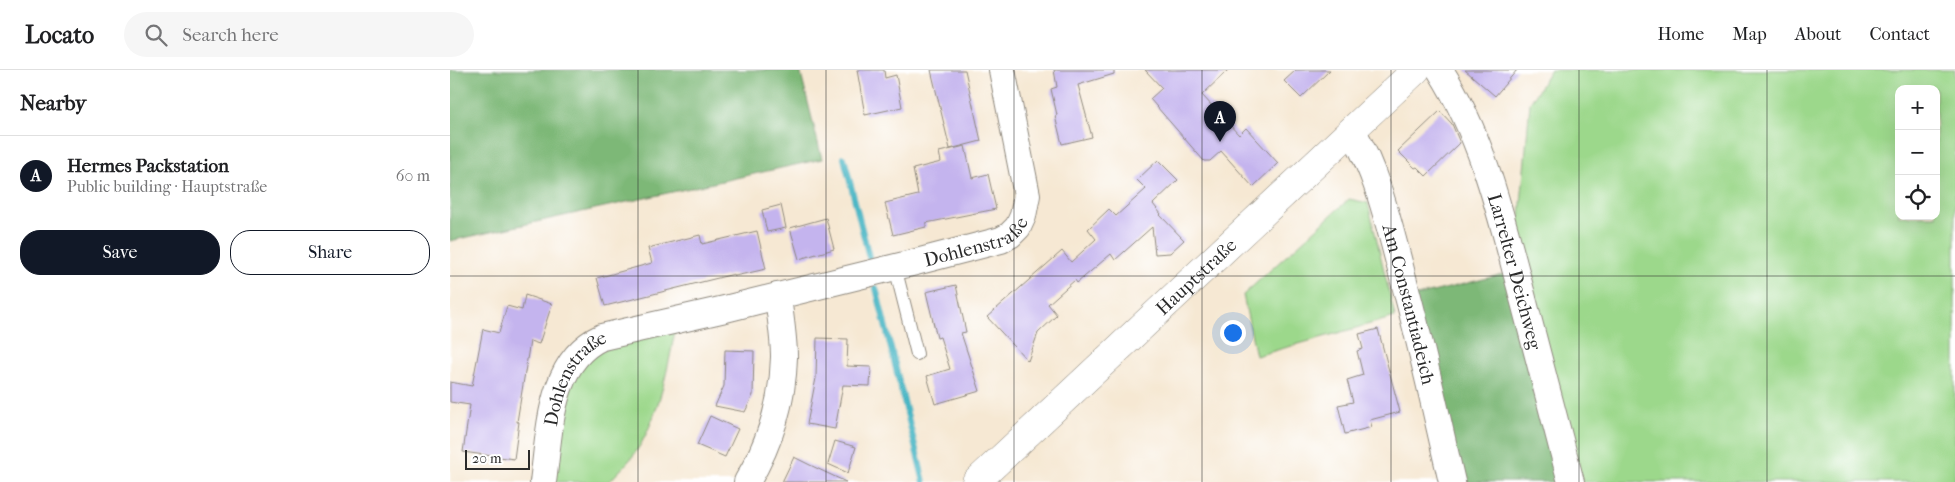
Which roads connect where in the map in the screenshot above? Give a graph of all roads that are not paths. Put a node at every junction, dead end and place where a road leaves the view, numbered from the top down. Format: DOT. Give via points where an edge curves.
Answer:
graph roads {
  1 [pos="1002,70"];
  2 [pos="1416,70"];
  3 [pos="1440,70"];
  4 [pos="1352,130"];
  5 [pos="895,267"];
  6 [pos="778,296"];
  7 [pos="917,354"];
  8 [pos="543,482"];
  9 [pos="747,482"];
  10 [pos="976,482"];
  11 [pos="1452,482"];
  12 [pos="1570,482"];
  1 -- 5 [label="street, Dohlenstraße" via="1027,195 1018,227 1000,240"];
  2 -- 4 [label="street, Hauptstraße"];
  3 -- 12 [label="street, Larrelter Deichweg" via="1456,96 1496,195"];
  4 -- 10 [label="street, Hauptstraße"];
  4 -- 11 [label="street, Am Constantiadeich" via="1386,211 1410,298"];
  5 -- 6 [label="street, Dohlenstraße"];
  5 -- 7 [label="lane"];
  6 -- 8 [label="street, Dohlenstraße" via="591,342 570,364 558,391"];
  6 -- 9 [label="street" via="784,358 781,384 772,430"];
}
